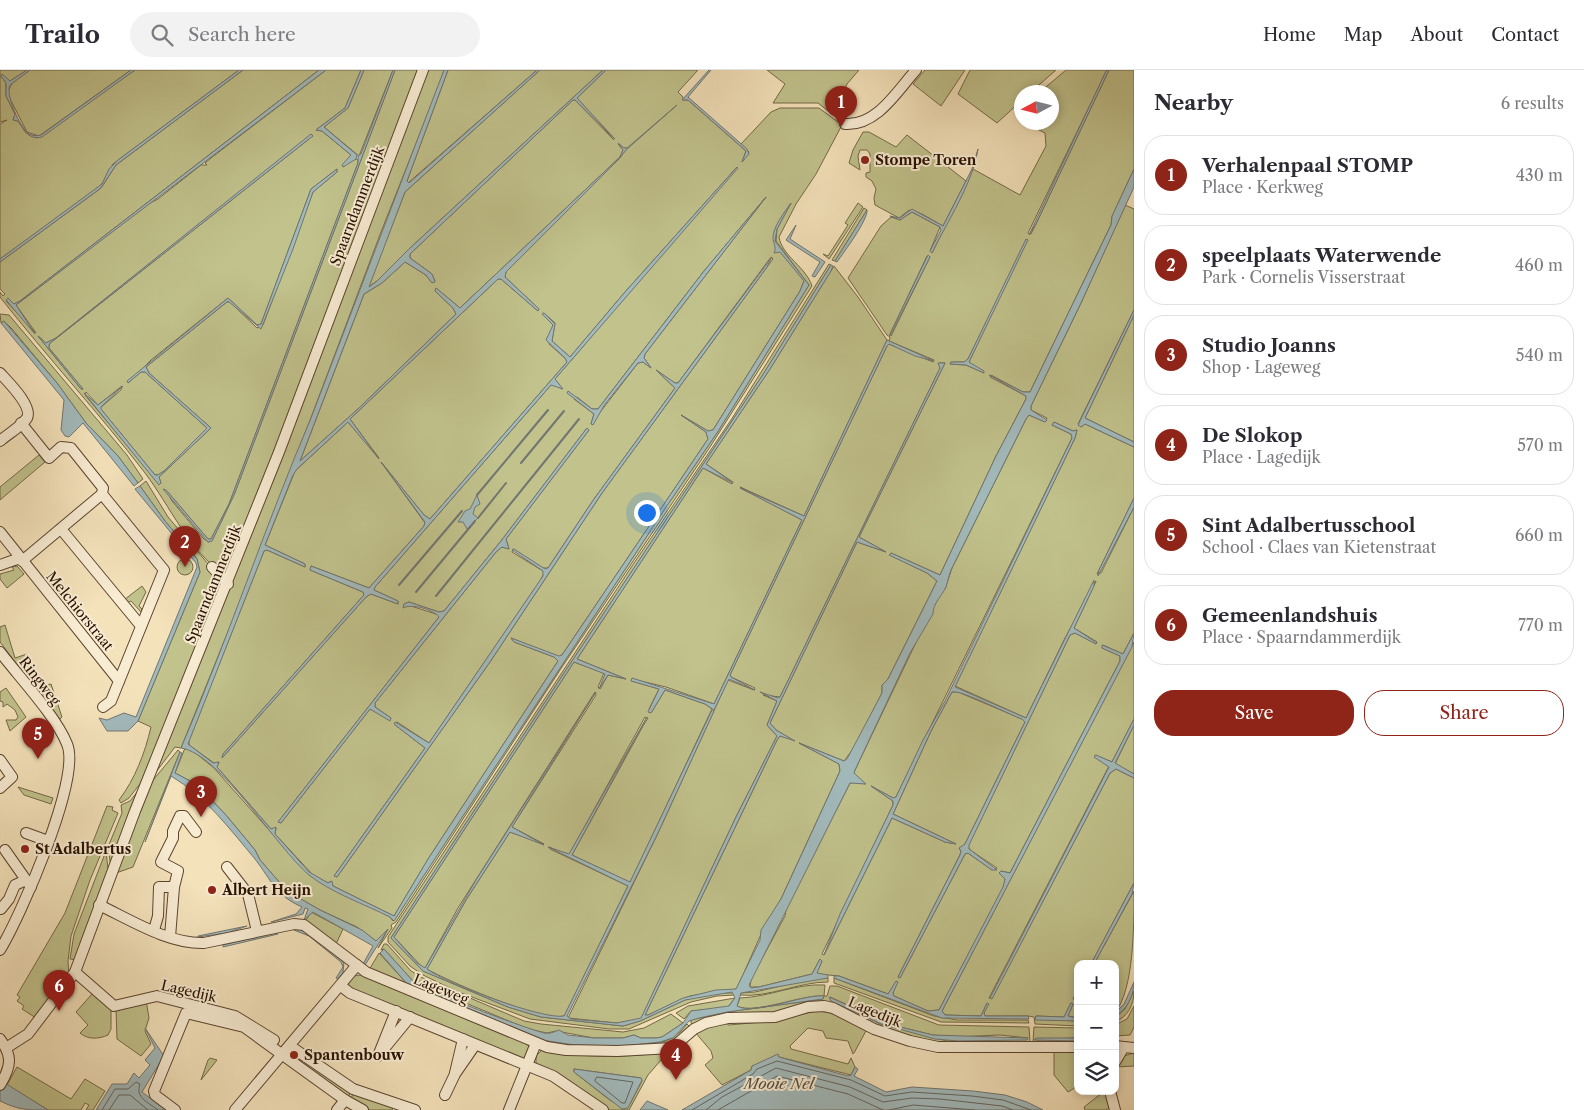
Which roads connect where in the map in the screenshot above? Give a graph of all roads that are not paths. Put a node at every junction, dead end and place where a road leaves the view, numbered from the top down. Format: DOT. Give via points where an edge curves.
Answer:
graph roads {
  1 [pos="424,70"];
  2 [pos="916,70"];
  3 [pos="846,124"];
  4 [pos="0,373"];
  5 [pos="21,423"];
  6 [pos="0,441"];
  7 [pos="102,494"];
  8 [pos="61,529"];
  9 [pos="0,532"];
  10 [pos="21,559"];
  11 [pos="0,565"];
  12 [pos="212,567"];
  13 [pos="228,584"];
  14 [pos="141,626"];
  15 [pos="0,652"];
  16 [pos="119,681"];
  17 [pos="103,707"];
  18 [pos="0,760"];
  19 [pos="0,788"];
  20 [pos="196,832"];
  21 [pos="26,833"];
  22 [pos="48,841"];
  23 [pos="5,850"];
  24 [pos="227,867"];
  25 [pos="28,884"];
  26 [pos="174,888"];
  27 [pos="99,905"];
  28 [pos="1,908"];
  29 [pos="19,917"];
  30 [pos="154,930"];
  31 [pos="257,930"];
  32 [pos="170,937"];
  33 [pos="0,950"];
  34 [pos="357,965"];
  35 [pos="75,972"];
  36 [pos="341,986"];
  37 [pos="396,1011"];
  38 [pos="410,1017"];
  39 [pos="0,1039"];
  40 [pos="463,1039"];
  41 [pos="274,1040"];
  42 [pos="536,1043"];
  43 [pos="475,1044"];
  44 [pos="290,1046"];
  45 [pos="1074,1047"];
  46 [pos="6,1048"];
  47 [pos="672,1048"];
  48 [pos="282,1055"];
  49 [pos="527,1066"];
  50 [pos="455,1074"];
  51 [pos="2,1081"];
  52 [pos="445,1095"];
  53 [pos="1111,1095"];
  54 [pos="584,1098"];
  55 [pos="345,1100"];
  56 [pos="597,1108"];
  57 [pos="175,1110"];
  58 [pos="235,1110"];
  59 [pos="338,1110"];
  60 [pos="363,1110"];
  61 [pos="416,1110"];
  62 [pos="509,1110"];
  63 [pos="582,1110"];
  64 [pos="1115,1110"];
  1 -- 13 [label="street, Spaarndammerdijk"];
  2 -- 3 [label="street" via="875,115 857,124"];
  4 -- 5 [label="street" via="26,404 26,419"];
  5 -- 6 [label="street"];
  5 -- 7 [label="street" via="49,458 61,447 71,448 103,488"];
  7 -- 8 [label="street"];
  7 -- 14 [label="street" via="164,570"];
  8 -- 10 [label="street"];
  8 -- 14 [label="street"];
  9 -- 10 [label="street, Melchiorstraat"];
  10 -- 11 [label="street"];
  10 -- 16 [label="street, Melchiorstraat"];
  12 -- 13 [label="street"];
  13 -- 27 [label="street, Spaarndammerdijk"];
  14 -- 16 [label="street"];
  15 -- 22 [label="street, Ringweg" via="58,728 70,753 68,776"];
  16 -- 17 [label="street" via="111,701"];
  18 -- 19 [label="street" via="12,777"];
  20 -- 26 [label="street" via="184,816 180,816 173,831 174,838 161,862 178,870"];
  21 -- 22 [label="street"];
  22 -- 25 [label="street, Ringweg"];
  23 -- 25 [label="street"];
  24 -- 31 [label="street" via="248,894"];
  25 -- 28 [label="street" via="20,881 15,885"];
  25 -- 29 [label="street, Ringweg"];
  26 -- 30 [label="street" via="159,887"];
  26 -- 32 [label="street"];
  27 -- 30 [label="street, Lageweg"];
  27 -- 35 [label="street, Spaarndammerdijk"];
  28 -- 29 [label="street"];
  29 -- 33 [label="street, Ringweg"];
  30 -- 32 [label="street, Lageweg"];
  31 -- 32 [label="street, Lageweg" via="204,943 190,944"];
  31 -- 34 [label="street, Lageweg" via="304,925"];
  34 -- 36 [label="street"];
  34 -- 42 [label="street, Lageweg" via="393,984"];
  35 -- 41 [label="street, Lagedijk" via="114,1006 157,996 235,1016"];
  35 -- 46 [label="street, Spaarndammerdijk" via="28,1034"];
  36 -- 37 [label="street" via="350,993"];
  36 -- 44 [label="street"];
  37 -- 38 [label="street"];
  37 -- 38 [label="street" via="378,1056"];
  38 -- 40 [label="street"];
  39 -- 46 [label="street"];
  40 -- 43 [label="street"];
  40 -- 50 [label="street"];
  42 -- 47 [label="street, Lageweg" via="566,1050"];
  42 -- 49 [label="street"];
  43 -- 49 [label="street"];
  43 -- 50 [label="street"];
  44 -- 48 [label="street"];
  44 -- 61 [label="street" via="353,1089"];
  45 -- 47 [label="street, Lagedijk" via="938,1047 874,1029 824,1006 808,1007 775,1017 728,1018 706,1023"];
  46 -- 51 [label="street" via="10,1065"];
  48 -- 55 [label="street, Lagedijk"];
  48 -- 57 [label="street, Lagedijk" via="244,1027 186,1013 154,1093"];
  48 -- 58 [label="street"];
  49 -- 54 [label="street" via="554,1076"];
  49 -- 62 [label="street"];
  50 -- 52 [label="street"];
  53 -- 64 [label="street"];
  54 -- 56 [label="street"];
  54 -- 63 [label="street"];
  55 -- 59 [label="street"];
  55 -- 60 [label="street, Lagedijk"];
}
